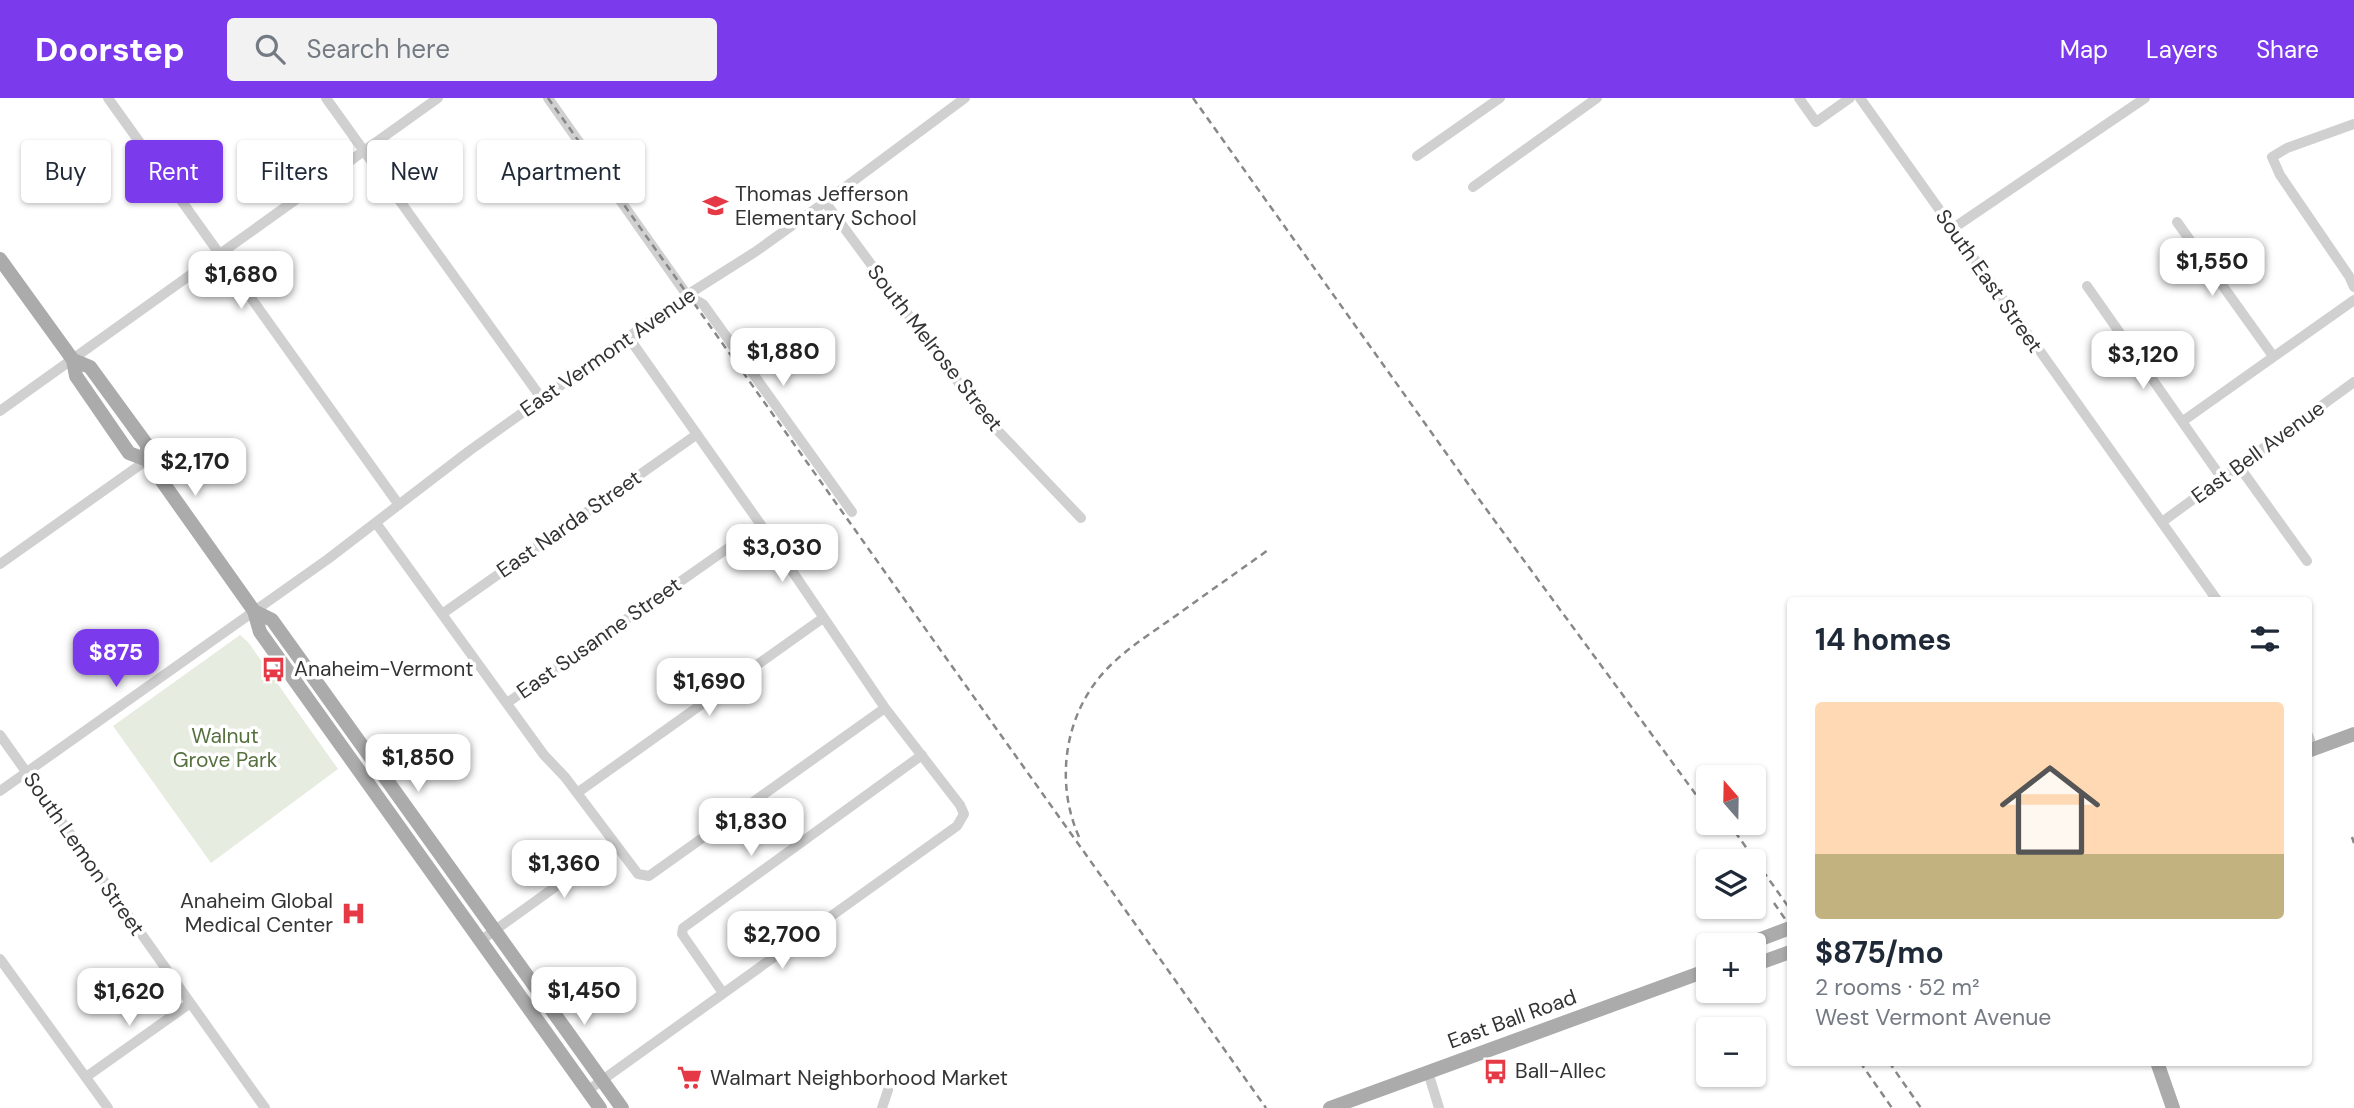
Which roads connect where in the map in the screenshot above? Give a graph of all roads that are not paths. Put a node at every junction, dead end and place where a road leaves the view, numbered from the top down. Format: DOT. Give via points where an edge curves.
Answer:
graph roads {
  1 [pos="108,98"];
  2 [pos="327,98"];
  3 [pos="438,98"];
  4 [pos="548,98"];
  5 [pos="965,98"];
  6 [pos="1500,98"];
  7 [pos="1597,98"];
  8 [pos="1799,98"];
  9 [pos="1850,98"];
  10 [pos="1860,98"];
  11 [pos="2146,98"];
  12 [pos="2354,124"];
  13 [pos="364,152"];
  14 [pos="1417,156"];
  15 [pos="1473,187"];
  16 [pos="825,202"];
  17 [pos="2177,222"];
  18 [pos="1952,229"];
  19 [pos="220,255"];
  20 [pos="2,265"];
  21 [pos="2087,285"];
  22 [pos="2354,287"];
  23 [pos="687,295"];
  24 [pos="2354,300"];
  25 [pos="629,338"];
  26 [pos="2273,356"];
  27 [pos="73,360"];
  28 [pos="2352,387"];
  29 [pos="542,399"];
  30 [pos="0,411"];
  31 [pos="2183,421"];
  32 [pos="696,435"];
  33 [pos="147,460"];
  34 [pos="2238,466"];
  35 [pos="2223,480"];
  36 [pos="399,505"];
  37 [pos="852,512"];
  38 [pos="1081,518"];
  39 [pos="2162,522"];
  40 [pos="376,523"];
  41 [pos="761,525"];
  42 [pos="2307,561"];
  43 [pos="0,564"];
  44 [pos="2215,597"];
  45 [pos="254,611"];
  46 [pos="442,614"];
  47 [pos="823,618"];
  48 [pos="507,703"];
  49 [pos="885,708"];
  50 [pos="2354,734"];
  51 [pos="0,735"];
  52 [pos="2312,744"];
  53 [pos="922,755"];
  54 [pos="26,772"];
  55 [pos="0,791"];
  56 [pos="577,793"];
  57 [pos="615,844"];
  58 [pos="494,930"];
  59 [pos="1787,930"];
  60 [pos="1766,938"];
  61 [pos="480,941"];
  62 [pos="1787,953"];
  63 [pos="0,959"];
  64 [pos="1766,961"];
  65 [pos="500,970"];
  66 [pos="1696,974"];
  67 [pos="723,993"];
  68 [pos="540,994"];
  69 [pos="189,1004"];
  70 [pos="2158,1066"];
  71 [pos="1428,1072"];
  72 [pos="86,1077"];
  73 [pos="601,1080"];
  74 [pos="888,1090"];
  75 [pos="587,1091"];
  76 [pos="108,1108"];
  77 [pos="265,1108"];
  78 [pos="600,1108"];
  79 [pos="622,1108"];
  80 [pos="882,1108"];
  81 [pos="1331,1108"];
  82 [pos="1439,1108"];
  83 [pos="2174,1108"];
  1 -- 19 [label="street"];
  2 -- 13 [label="street"];
  3 -- 13 [label="street"];
  4 -- 23 [label="street"];
  5 -- 16 [label="street, East Vermont Avenue"];
  6 -- 14 [label="street"];
  7 -- 15 [label="street"];
  8 -- 9 [label="street" via="1816,122"];
  10 -- 18 [label="street, South East Street"];
  11 -- 18 [label="street"];
  12 -- 22 [label="street" via="2272,157"];
  13 -- 19 [label="street"];
  13 -- 29 [label="street"];
  16 -- 23 [label="street, East Vermont Avenue"];
  16 -- 38 [label="street, South Melrose Street" via="981,413"];
  17 -- 26 [label="street"];
  18 -- 39 [label="street, South East Street"];
  19 -- 27 [label="street"];
  19 -- 36 [label="street"];
  20 -- 27 [label="main road"];
  21 -- 31 [label="street"];
  23 -- 25 [label="street, East Vermont Avenue"];
  23 -- 37 [label="street" via="703,304"];
  24 -- 26 [label="street"];
  25 -- 29 [label="street, East Vermont Avenue"];
  25 -- 32 [label="street"];
  26 -- 31 [label="street"];
  27 -- 30 [label="street"];
  27 -- 33 [label="main road" via="76,376 129,453"];
  28 -- 34 [label="street, East Bell Avenue"];
  29 -- 36 [label="street, East Vermont Avenue"];
  31 -- 35 [label="street"];
  32 -- 41 [label="street"];
  32 -- 46 [label="street, East Narda Street"];
  33 -- 43 [label="street"];
  33 -- 45 [label="main road"];
  34 -- 35 [label="street, East Bell Avenue"];
  34 -- 42 [label="street"];
  35 -- 39 [label="street, East Bell Avenue"];
  36 -- 40 [label="street, East Vermont Avenue"];
  39 -- 44 [label="street, South East Street"];
  40 -- 45 [label="street, East Vermont Avenue"];
  40 -- 46 [label="street"];
  41 -- 47 [label="street"];
  41 -- 48 [label="street, East Susanne Street"];
  45 -- 54 [label="street, East Vermont Avenue"];
  45 -- 58 [label="main road" via="272,620"];
  45 -- 61 [label="main road" via="260,632"];
  46 -- 48 [label="street"];
  47 -- 49 [label="street"];
  47 -- 56 [label="street"];
  48 -- 56 [label="street"];
  49 -- 53 [label="street"];
  49 -- 57 [label="street" via="649,876 638,874"];
  50 -- 52 [label="main road"];
  51 -- 54 [label="street, South Lemon Street"];
  53 -- 67 [label="street" via="682,928"];
  53 -- 67 [label="street" via="960,805 964,814 957,826"];
  54 -- 55 [label="street, East Vermont Avenue"];
  54 -- 69 [label="street, South Lemon Street"];
  56 -- 57 [label="street"];
  57 -- 58 [label="street"];
  58 -- 61 [label="street"];
  58 -- 68 [label="main road"];
  59 -- 60 [label="main road"];
  61 -- 65 [label="main road"];
  62 -- 64 [label="main road"];
  63 -- 72 [label="street"];
  65 -- 68 [label="main road" via="511,970 527,991"];
  65 -- 75 [label="main road"];
  66 -- 71 [label="main road, East Ball Road"];
  67 -- 73 [label="street"];
  68 -- 73 [label="main road"];
  69 -- 72 [label="street"];
  69 -- 77 [label="street, South Lemon Street"];
  70 -- 83 [label="main road"];
  71 -- 81 [label="main road, East Ball Road"];
  71 -- 82 [label="street"];
  72 -- 76 [label="street"];
  73 -- 75 [label="street"];
  73 -- 79 [label="main road"];
  74 -- 80 [label="street"];
  75 -- 78 [label="main road"];
}
